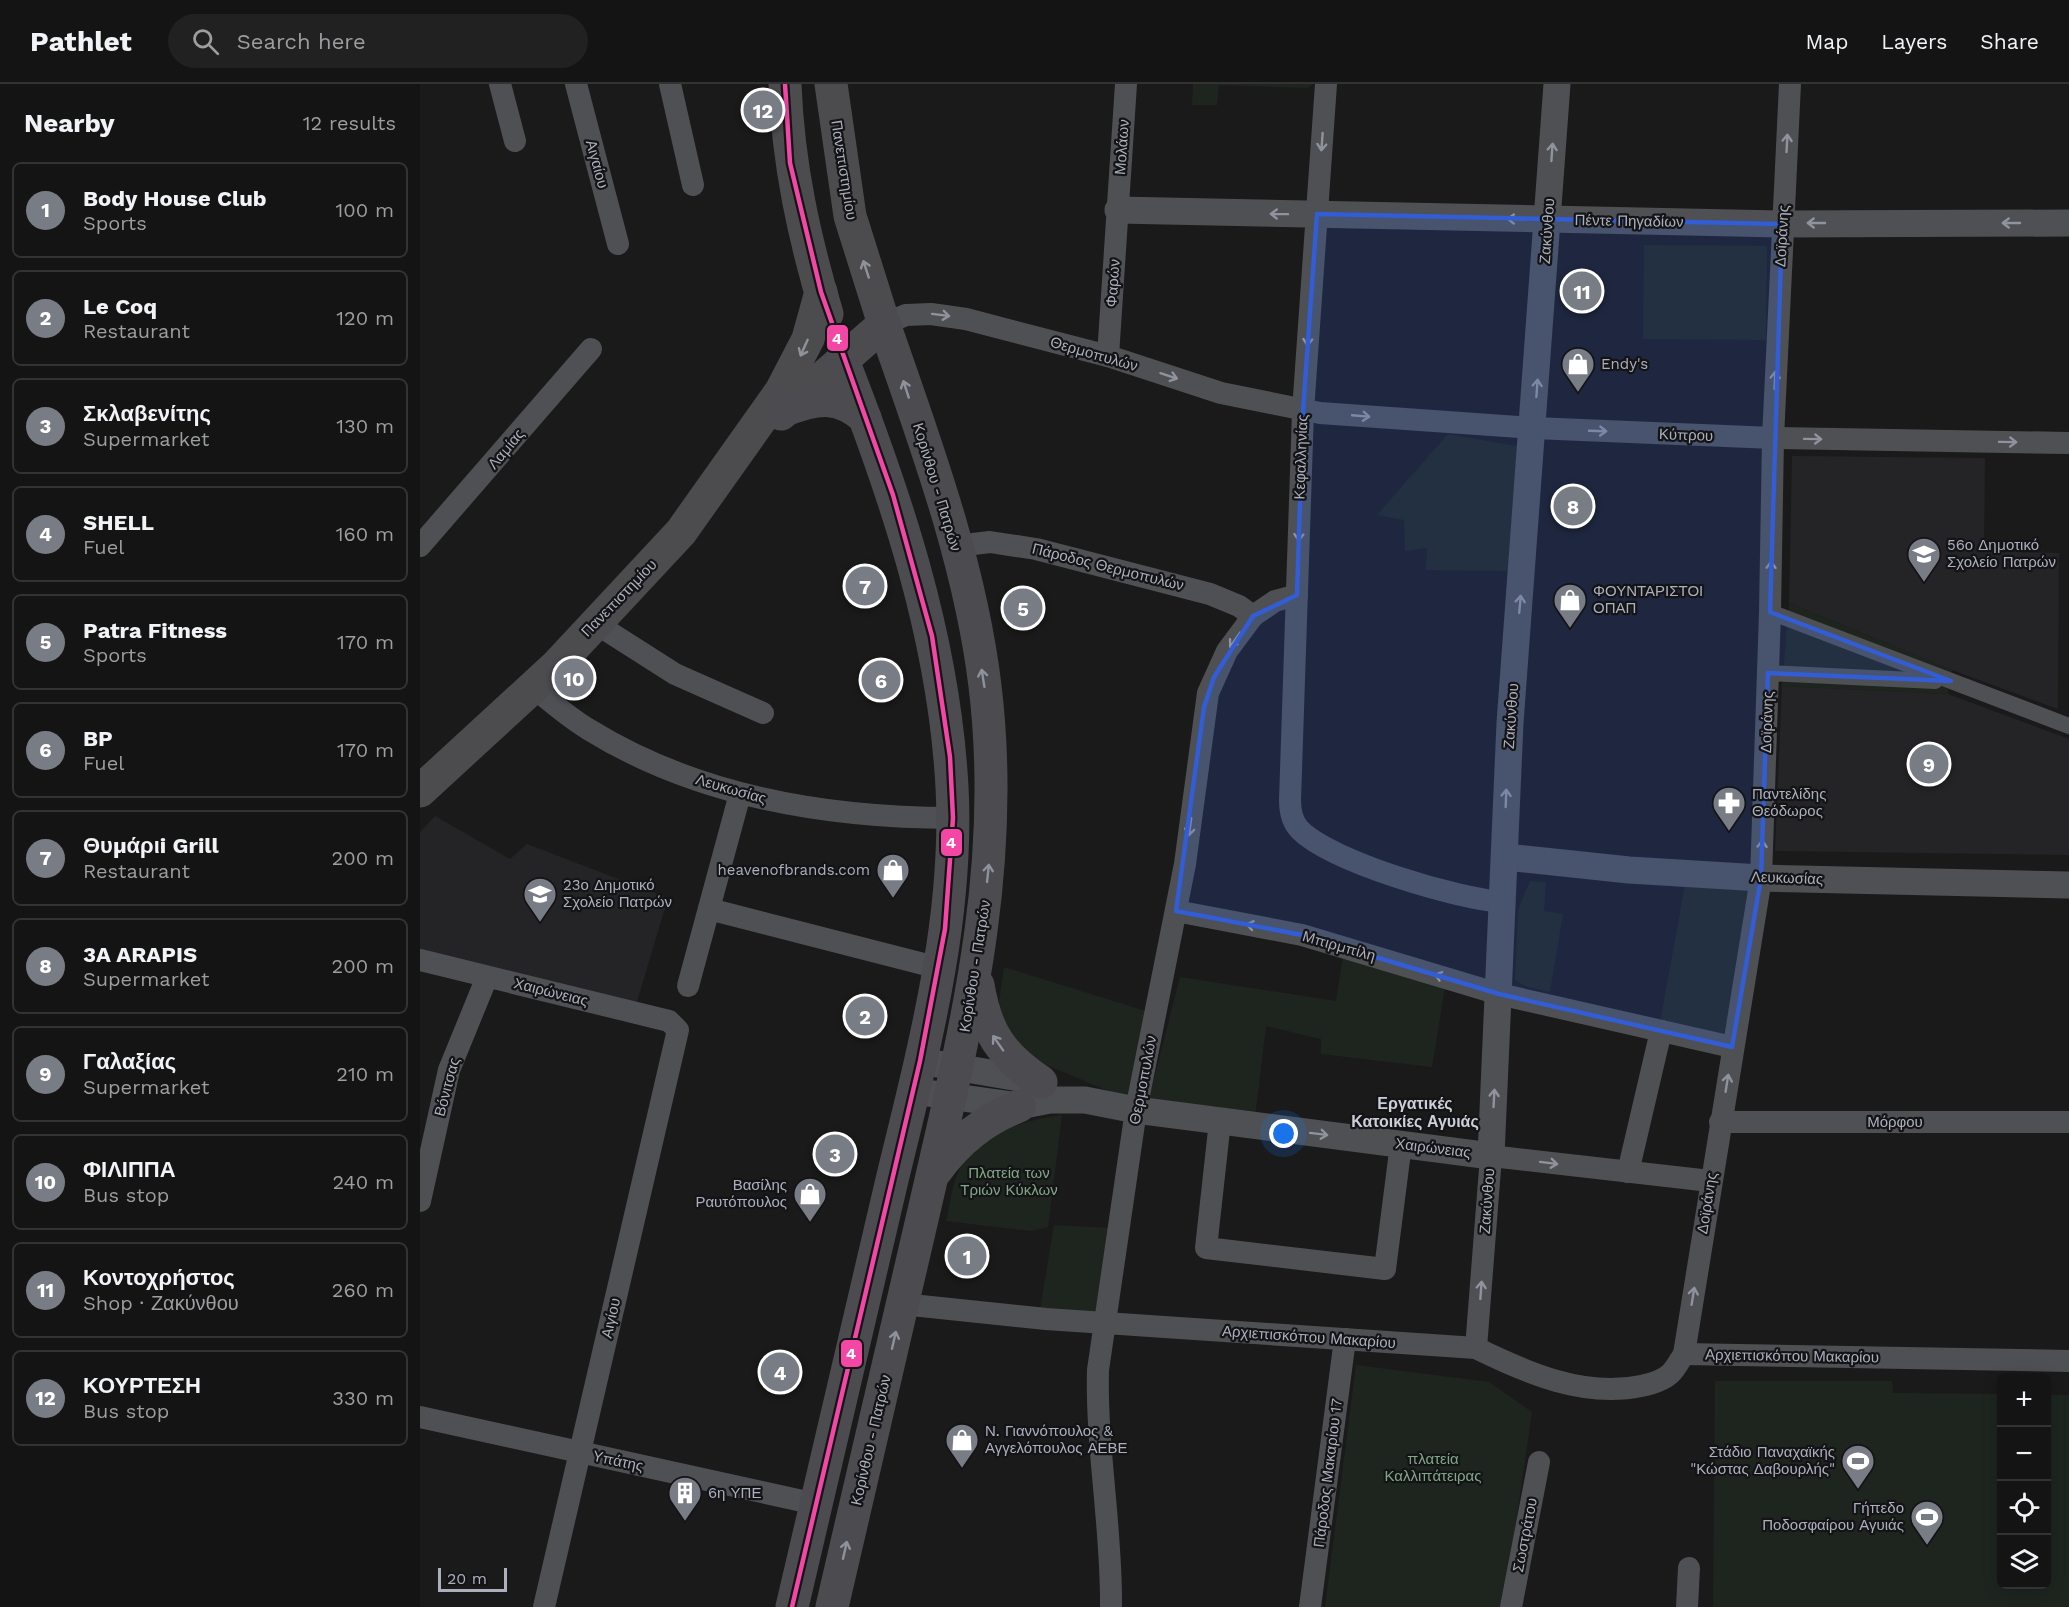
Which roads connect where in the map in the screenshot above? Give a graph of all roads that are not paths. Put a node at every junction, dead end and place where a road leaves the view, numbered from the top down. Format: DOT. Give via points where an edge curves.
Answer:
graph roads {
  1 [pos="500,84"];
  2 [pos="576,84"];
  3 [pos="669,84"];
  4 [pos="785,84"];
  5 [pos="831,84"];
  6 [pos="1126,84"];
  7 [pos="1326,84"];
  8 [pos="1557,84"];
  9 [pos="1790,84"];
  10 [pos="515,141"];
  11 [pos="693,185"];
  12 [pos="1118,210"];
  13 [pos="1317,214"];
  14 [pos="1548,220"];
  15 [pos="2069,223"];
  16 [pos="1782,224"];
  17 [pos="618,244"];
  18 [pos="820,292"];
  19 [pos="884,324"];
  20 [pos="591,349"];
  21 [pos="1108,356"];
  22 [pos="842,358"];
  23 [pos="785,411"];
  24 [pos="1303,411"];
  25 [pos="866,418"];
  26 [pos="1534,428"];
  27 [pos="1773,438"];
  28 [pos="748,439"];
  29 [pos="2069,443"];
  30 [pos="420,546"];
  31 [pos="956,546"];
  32 [pos="1297,595"];
  33 [pos="1770,612"];
  34 [pos="1253,616"];
  35 [pos="595,623"];
  36 [pos="1768,673"];
  37 [pos="1951,681"];
  38 [pos="533,687"];
  39 [pos="763,713"];
  40 [pos="2069,726"];
  41 [pos="420,791"];
  42 [pos="740,794"];
  43 [pos="953,818"];
  44 [pos="1506,857"];
  45 [pos="1761,878"];
  46 [pos="2069,885"];
  47 [pos="1503,902"];
  48 [pos="708,909"];
  49 [pos="1176,911"];
  50 [pos="420,960"];
  51 [pos="939,968"];
  52 [pos="976,973"];
  53 [pos="487,976"];
  54 [pos="688,986"];
  55 [pos="1499,994"];
  56 [pos="678,1030"];
  57 [pos="1661,1031"];
  58 [pos="1732,1047"];
  59 [pos="917,1076"];
  60 [pos="954,1082"];
  61 [pos="1048,1091"];
  62 [pos="1019,1106"];
  63 [pos="1136,1110"];
  64 [pos="1220,1121"];
  65 [pos="1720,1122"];
  66 [pos="2069,1122"];
  67 [pos="1401,1144"];
  68 [pos="1491,1156"];
  69 [pos="1628,1172"];
  70 [pos="931,1177"];
  71 [pos="1710,1182"];
  72 [pos="420,1201"];
  73 [pos="902,1304"];
  74 [pos="1104,1323"];
  75 [pos="1345,1339"];
  76 [pos="1476,1348"];
  77 [pos="1684,1354"];
  78 [pos="2069,1361"];
  79 [pos="420,1417"];
  80 [pos="579,1453"];
  81 [pos="1539,1462"];
  82 [pos="816,1504"];
  83 [pos="1689,1568"];
  84 [pos="544,1607"];
  85 [pos="792,1607"];
  86 [pos="832,1607"];
  87 [pos="1111,1607"];
  88 [pos="1310,1607"];
  89 [pos="1511,1607"];
  90 [pos="1687,1607"];
  1 -- 10 [label="street"];
  2 -- 17 [label="street, Αιγαίου"];
  3 -- 11 [label="street"];
  4 -- 18 [label="main road, Πανεπιστημίου" via="790,163"];
  19 -- 5 [label="main road, Πανεπιστημίου, one-way" via="850,216"];
  6 -- 12 [label="street, Μολάων"];
  7 -- 13 [label="street, Κεφαλληνίας, one-way"];
  14 -- 8 [label="street, Ζακύνθου, one-way"];
  16 -- 9 [label="street, Δοϊράνης, one-way"];
  13 -- 12 [label="street, Πέντε Πηγαδίων, one-way"];
  12 -- 21 [label="street, Φαρών"];
  14 -- 13 [label="street, Πέντε Πηγαδίων, one-way"];
  13 -- 24 [label="street, Κεφαλληνίας, one-way"];
  14 -- 16 [label="street, Πέντε Πηγαδίων"];
  26 -- 14 [label="street, Ζακύνθου, one-way"];
  15 -- 16 [label="street, Πέντε Πηγαδίων, one-way"];
  27 -- 16 [label="street, Δοϊράνης, one-way"];
  18 -- 22 [label="main road"];
  18 -- 28 [label="main road, Πανεπιστημίου, one-way" via="802,353"];
  19 -- 21 [label="street, Θερμοπυλών, one-way" via="906,315 954,317"];
  19 -- 22 [label="main road, Πανεπιστημίου"];
  31 -- 19 [label="highway, Κορίνθου - Πατρών, one-way"];
  20 -- 30 [label="street, Λαμίας"];
  21 -- 24 [label="street, Θερμοπυλών, one-way" via="1221,393"];
  22 -- 23 [label="main road, Πανεπιστημίου"];
  22 -- 25 [label="highway"];
  23 -- 25 [label="highway" via="802,404 834,400"];
  23 -- 28 [label="main road, Πανεπιστημίου"];
  24 -- 26 [label="street, Κύπρου, one-way"];
  24 -- 32 [label="street, Κεφαλληνίας, one-way"];
  25 -- 43 [label="highway" via="902,528 937,658 950,757"];
  26 -- 27 [label="street, Κύπρου, one-way"];
  44 -- 26 [label="street, Ζακύνθου, one-way" via="1510,723"];
  27 -- 29 [label="street, Κύπρου, one-way"];
  33 -- 27 [label="street, Δοϊράνης, one-way"];
  28 -- 35 [label="main road, Πανεπιστημίου" via="681,532"];
  31 -- 34 [label="street, Πάροδος Θερμοπυλών" via="990,542 1036,549 1210,594"];
  52 -- 31 [label="highway, Κορίνθου - Πατρών, one-way" via="990,851 991,777 985,686"];
  32 -- 34 [label="street, Θερμοπυλών" via="1269,604"];
  32 -- 47 [label="street, Κεφαλληνίας" via="1290,800 1291,816 1298,828 1323,847 1365,864 1468,896"];
  33 -- 36 [label="street, Δοϊράνης"];
  33 -- 37 [label="street"];
  34 -- 49 [label="street, Θερμοπυλών, one-way" via="1227,651 1208,693"];
  35 -- 38 [label="main road, Πανεπιστημίου"];
  35 -- 39 [label="street" via="675,674"];
  36 -- 37 [label="street"];
  45 -- 36 [label="street, Δοϊράνης, one-way"];
  37 -- 40 [label="street"];
  38 -- 41 [label="main road, Πανεπιστημίου"];
  38 -- 42 [label="street, Λευκωσίας" via="603,738 694,779"];
  42 -- 43 [label="street, Λευκωσίας" via="866,814"];
  42 -- 48 [label="street"];
  43 -- 51 [label="highway" via="951,874"];
  44 -- 45 [label="street, Λευκωσίας"];
  44 -- 47 [label="street, Ζακύνθου"];
  45 -- 46 [label="street, Λευκωσίας"];
  45 -- 58 [label="street, Δοϊράνης"];
  47 -- 55 [label="street, Ζακύνθου"];
  48 -- 51 [label="street"];
  48 -- 54 [label="street"];
  55 -- 49 [label="street, Μπιρμπίλη, one-way" via="1302,935"];
  49 -- 63 [label="street, Θερμοπυλών"];
  50 -- 53 [label="street, Χαιρώνειας"];
  51 -- 59 [label="highway"];
  52 -- 60 [label="highway, Κορίνθου - Πατρών"];
  61 -- 52 [label="highway, one-way" via="995,1041"];
  53 -- 56 [label="street, Χαιρώνειας" via="669,1021"];
  53 -- 72 [label="street, Βόνιτσας" via="447,1079"];
  55 -- 57 [label="street, Μπιρμπίλη"];
  68 -- 55 [label="street, Ζακύνθου, one-way"];
  56 -- 80 [label="street, Αιγίου"];
  57 -- 58 [label="street, Μπιρμπίλη"];
  57 -- 69 [label="street"];
  65 -- 58 [label="street, Δοϊράνης, one-way"];
  59 -- 60 [label="street"];
  59 -- 82 [label="highway"];
  60 -- 61 [label="street, Χαιρώνειας"];
  60 -- 62 [label="street"];
  60 -- 70 [label="highway, Κορίνθου - Πατρών"];
  61 -- 62 [label="street"];
  61 -- 63 [label="street, Χαιρώνειας"];
  62 -- 70 [label="highway" via="976,1128"];
  63 -- 64 [label="street, Χαιρώνειας"];
  63 -- 74 [label="street, Θερμοπυλών"];
  64 -- 67 [label="street, Χαιρώνειας, one-way"];
  64 -- 67 [label="street" via="1206,1248 1385,1269"];
  65 -- 66 [label="street, Μόρφου"];
  65 -- 71 [label="street, Δοϊράνης"];
  67 -- 68 [label="street, Χαιρώνειας"];
  68 -- 69 [label="street, Χαιρώνειας, one-way"];
  76 -- 68 [label="street, Ζακύνθου, one-way"];
  69 -- 71 [label="street, Χαιρώνειας"];
  70 -- 73 [label="highway, Κορίνθου - Πατρών"];
  77 -- 71 [label="street, Δοϊράνης, one-way"];
  73 -- 74 [label="street, Αρχιεπισκόπου Μακαρίου"];
  86 -- 73 [label="highway, Κορίνθου - Πατρών, one-way"];
  74 -- 75 [label="street, Αρχιεπισκόπου Μακαρίου"];
  74 -- 87 [label="street, Θερμοπυλών" via="1097,1400"];
  75 -- 76 [label="street, Αρχιεπισκόπου Μακαρίου"];
  75 -- 88 [label="street, Πάροδος Μακαρίου 17"];
  76 -- 77 [label="street, Αρχιεπισκόπου Μακαρίου" via="1550,1379 1607,1388 1652,1383 1670,1374"];
  77 -- 78 [label="street, Αρχιεπισκόπου Μακαρίου"];
  79 -- 80 [label="street, Υπάτης"];
  80 -- 82 [label="street, Υπάτης"];
  80 -- 84 [label="street, Αιγίου"];
  81 -- 89 [label="street, Σωστράτου"];
  82 -- 85 [label="highway"];
  83 -- 90 [label="street"];
}
